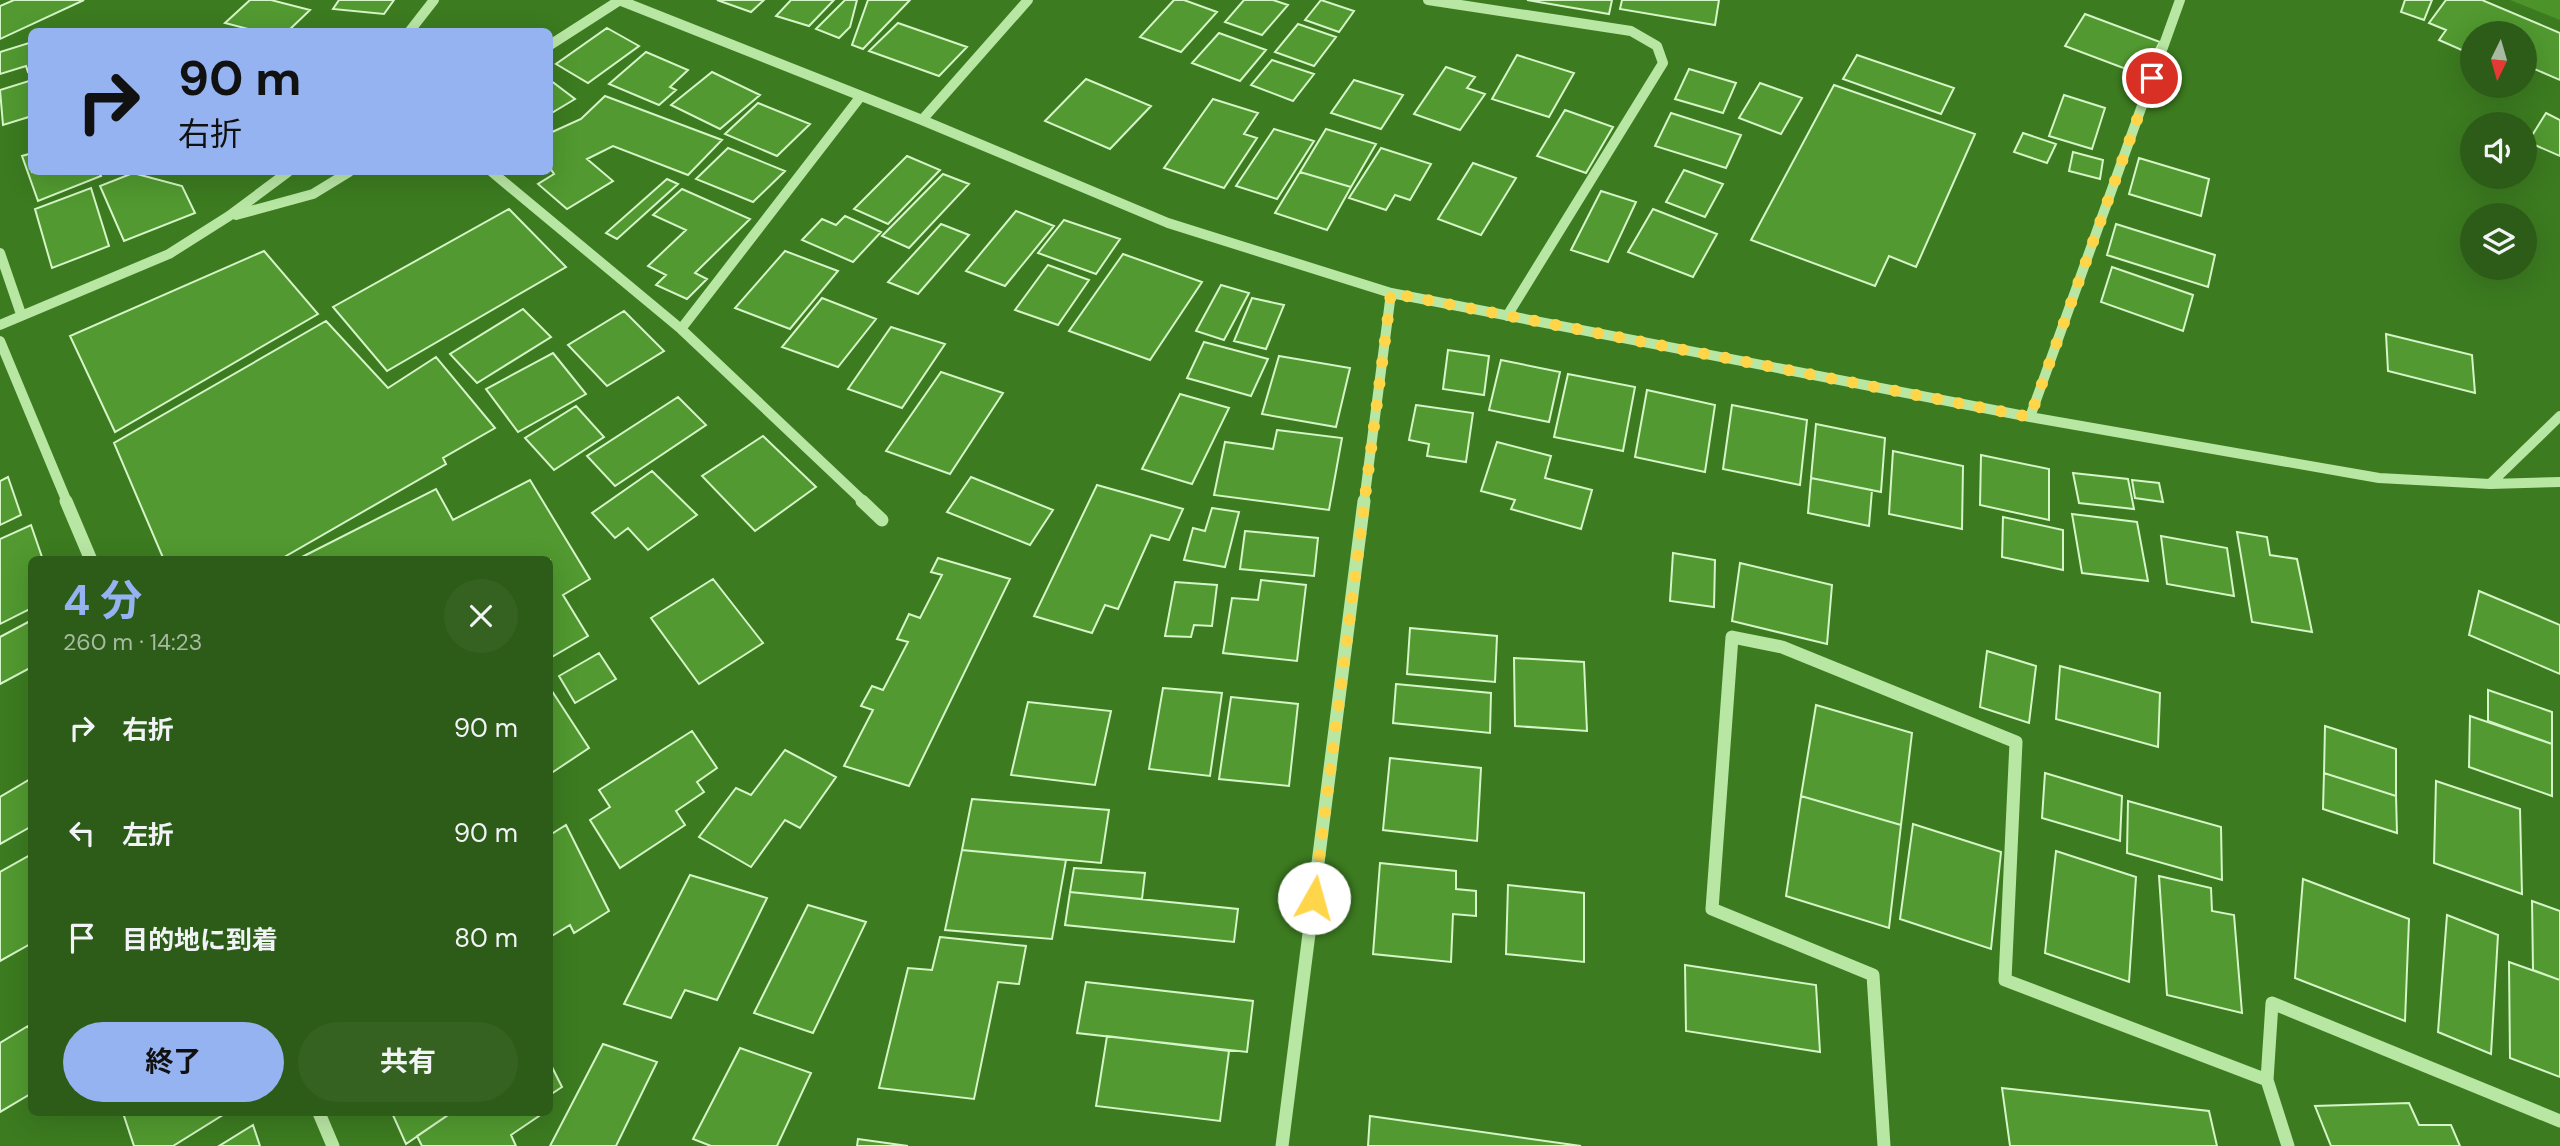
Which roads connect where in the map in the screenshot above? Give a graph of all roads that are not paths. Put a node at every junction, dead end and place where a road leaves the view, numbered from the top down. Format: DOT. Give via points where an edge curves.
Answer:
graph roads {
  1 [pos="434,0"];
  2 [pos="619,0"];
  3 [pos="1428,0"];
  4 [pos="2180,0"];
  5 [pos="1025,1"];
  6 [pos="412,28"];
  7 [pos="553,43"];
  8 [pos="861,96"];
  9 [pos="922,120"];
  10 [pos="284,175"];
  11 [pos="344,175"];
  12 [pos="496,175"];
  13 [pos="229,216"];
  14 [pos="0,253"];
  15 [pos="1391,293"];
  16 [pos="21,314"];
  17 [pos="1507,316"];
  18 [pos="0,325"];
  19 [pos="681,329"];
  20 [pos="0,341"];
  21 [pos="2560,416"];
  22 [pos="2030,417"];
  23 [pos="2560,482"];
  24 [pos="2490,484"];
  25 [pos="883,520"];
  26 [pos="88,556"];
  27 [pos="2267,1080"];
  28 [pos="320,1116"];
  29 [pos="2560,1121"];
  30 [pos="332,1146"];
  31 [pos="1282,1146"];
  32 [pos="1884,1146"];
  33 [pos="2288,1146"];
  1 -- 6 [label="street"];
  2 -- 7 [label="street"];
  2 -- 8 [label="street"];
  3 -- 17 [label="street" via="1631,31 1657,46 1663,63"];
  4 -- 22 [label="street"];
  5 -- 9 [label="street"];
  8 -- 9 [label="street"];
  8 -- 19 [label="street"];
  9 -- 15 [label="street" via="1168,223"];
  10 -- 13 [label="street"];
  11 -- 13 [label="street" via="313,194"];
  12 -- 19 [label="street"];
  13 -- 16 [label="street" via="169,254"];
  14 -- 16 [label="street"];
  15 -- 17 [label="street"];
  15 -- 31 [label="street"];
  16 -- 18 [label="street"];
  17 -- 22 [label="street"];
  19 -- 25 [label="street"];
  20 -- 26 [label="street"];
  21 -- 24 [label="street"];
  22 -- 24 [label="street" via="2379,478"];
  23 -- 24 [label="street"];
  27 -- 29 [label="street" via="2272,1003"];
  27 -- 32 [label="street" via="2005,980 2016,742 1782,647 1732,637 1712,909 1873,975"];
  27 -- 33 [label="street"];
  28 -- 30 [label="street"];
}
